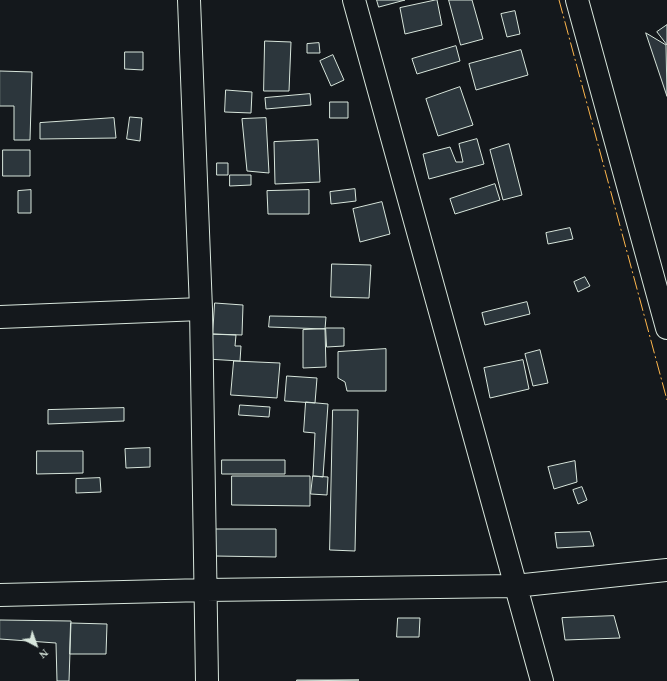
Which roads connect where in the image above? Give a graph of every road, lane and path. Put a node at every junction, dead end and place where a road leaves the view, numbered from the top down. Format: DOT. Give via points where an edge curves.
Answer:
graph roads {
  1 [pos="189,0"];
  2 [pos="354,0"];
  3 [pos="579,1"];
  4 [pos="201,309"];
  5 [pos="0,317"];
  6 [pos="667,328"];
  7 [pos="667,570"];
  8 [pos="515,586"];
  9 [pos="206,590"];
  10 [pos="0,595"];
  11 [pos="207,681"];
  12 [pos="542,681"];
  1 -- 4 [label="street"];
  2 -- 8 [label="street"];
  3 -- 6 [label="street"];
  4 -- 5 [label="street"];
  4 -- 9 [label="street"];
  7 -- 8 [label="street"];
  8 -- 9 [label="street"];
  8 -- 12 [label="street"];
  9 -- 10 [label="street"];
  9 -- 11 [label="street"];
}
